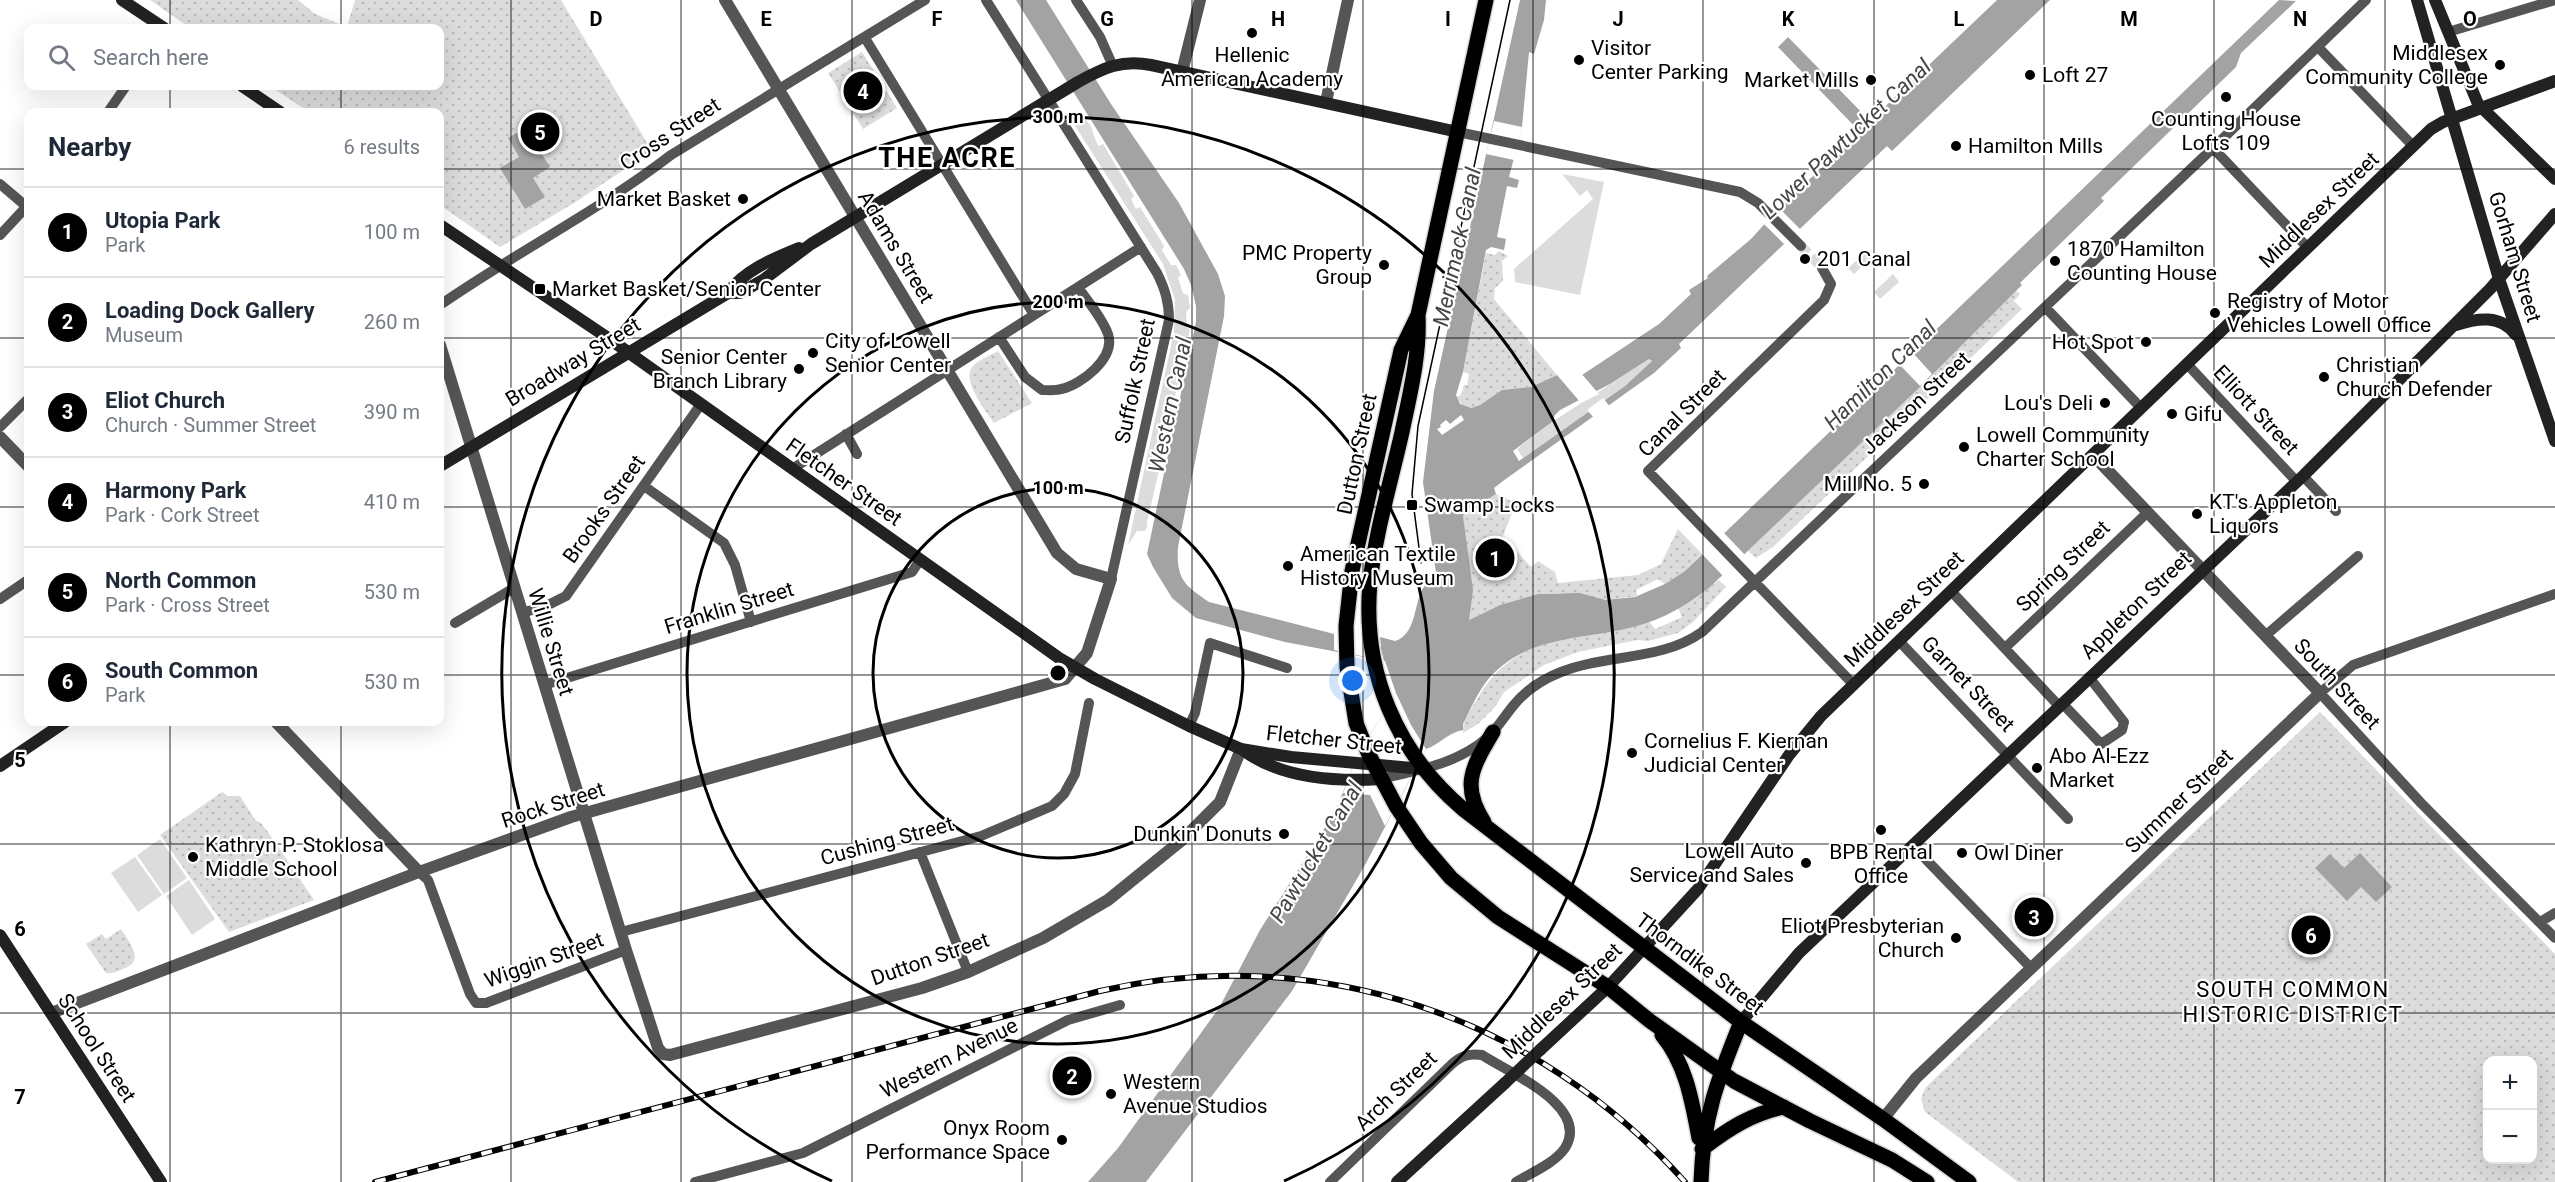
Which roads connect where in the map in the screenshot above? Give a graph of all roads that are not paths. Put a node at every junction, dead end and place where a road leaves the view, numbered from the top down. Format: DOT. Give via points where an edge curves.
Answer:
graph roads {
  1 [pos="122,0"];
  2 [pos="725,0"];
  3 [pos="925,0"];
  4 [pos="986,0"];
  5 [pos="1076,0"];
  6 [pos="1200,0"];
  7 [pos="1348,0"];
  8 [pos="1486,0"];
  9 [pos="2366,0"];
  10 [pos="2417,0"];
  11 [pos="2435,0"];
  12 [pos="2555,0"];
  13 [pos="158,24"];
  14 [pos="2448,32"];
  15 [pos="865,38"];
  16 [pos="2318,47"];
  17 [pos="1108,67"];
  18 [pos="1182,72"];
  19 [pos="2555,81"];
  20 [pos="778,89"];
  21 [pos="123,90"];
  22 [pos="248,90"];
  23 [pos="1049,100"];
  24 [pos="1326,102"];
  25 [pos="111,108"];
  26 [pos="274,108"];
  27 [pos="2481,108"];
  28 [pos="2452,118"];
  29 [pos="1458,132"];
  30 [pos="2413,146"];
  31 [pos="2213,148"];
  32 [pos="942,165"];
  33 [pos="2555,179"];
  34 [pos="0,184"];
  35 [pos="24,203"];
  36 [pos="24,210"];
  37 [pos="2555,214"];
  38 [pos="855,217"];
  39 [pos="444,228"];
  40 [pos="0,235"];
  41 [pos="1799,244"];
  42 [pos="1141,247"];
  43 [pos="2308,248"];
  44 [pos="499,266"];
  45 [pos="1822,268"];
  46 [pos="2499,279"];
  47 [pos="1078,287"];
  48 [pos="444,302"];
  49 [pos="2045,307"];
  50 [pos="1034,315"];
  51 [pos="1418,315"];
  52 [pos="2452,327"];
  53 [pos="999,337"];
  54 [pos="2520,339"];
  55 [pos="628,352"];
  56 [pos="444,358"];
  57 [pos="2187,364"];
  58 [pos="947,370"];
  59 [pos="24,403"];
  60 [pos="701,404"];
  61 [pos="2141,408"];
  62 [pos="0,427"];
  63 [pos="846,434"];
  64 [pos="0,437"];
  65 [pos="2555,441"];
  66 [pos="471,446"];
  67 [pos="857,454"];
  68 [pos="2093,455"];
  69 [pos="24,462"];
  70 [pos="444,463"];
  71 [pos="792,469"];
  72 [pos="2300,479"];
  73 [pos="644,486"];
  74 [pos="2336,511"];
  75 [pos="2148,512"];
  76 [pos="2358,556"];
  77 [pos="920,560"];
  78 [pos="2202,569"];
  79 [pos="1111,579"];
  80 [pos="1755,582"];
  81 [pos="24,583"];
  82 [pos="514,588"];
  83 [pos="1951,591"];
  84 [pos="2555,594"];
  85 [pos="0,599"];
  86 [pos="522,613"];
  87 [pos="751,622"];
  88 [pos="455,623"];
  89 [pos="2265,636"];
  90 [pos="1899,641"];
  91 [pos="2005,648"];
  92 [pos="1075,667"];
  93 [pos="1287,669"];
  94 [pos="2089,677"];
  95 [pos="544,685"];
  96 [pos="1854,685"];
  97 [pos="2320,693"];
  98 [pos="1089,703"];
  99 [pos="2061,704"];
  100 [pos="59,726"];
  101 [pos="280,726"];
  102 [pos="1189,726"];
  103 [pos="1493,732"];
  104 [pos="1240,749"];
  105 [pos="2008,755"];
  106 [pos="1374,765"];
  107 [pos="0,766"];
  108 [pos="1418,768"];
  109 [pos="1381,779"];
  110 [pos="583,813"];
  111 [pos="2068,819"];
  112 [pos="1491,832"];
  113 [pos="1913,846"];
  114 [pos="920,852"];
  115 [pos="418,872"];
  116 [pos="2555,913"];
  117 [pos="2540,922"];
  118 [pos="621,932"];
  119 [pos="0,935"];
  120 [pos="2555,938"];
  121 [pos="1643,949"];
  122 [pos="626,950"];
  123 [pos="2031,968"];
  124 [pos="968,972"];
  125 [pos="1608,987"];
  126 [pos="1120,1005"];
  127 [pos="51,1012"];
  128 [pos="1650,1021"];
  129 [pos="1741,1022"];
  130 [pos="1721,1072"];
  131 [pos="1784,1107"];
  132 [pos="1883,1119"];
  133 [pos="1702,1149"];
  134 [pos="161,1182"];
  135 [pos="695,1182"];
  136 [pos="1330,1182"];
  137 [pos="1397,1182"];
  138 [pos="1516,1182"];
  139 [pos="1701,1182"];
  140 [pos="1927,1182"];
  141 [pos="1969,1182"];
  1 -- 13 [label="main road"];
  2 -- 20 [label="street, Adams Street"];
  3 -- 15 [label="street, Cross Street"];
  4 -- 23 [label="street, Suffolk Street"];
  5 -- 17 [label="street" via="1100,37"];
  6 -- 18 [label="street"];
  7 -- 24 [label="street"];
  8 -- 29 [label="main road, Dutton Street"];
  9 -- 16 [label="street, Jackson Street"];
  10 -- 28 [label="main road, Gorham Street"];
  11 -- 14 [label="main road"];
  12 -- 14 [label="street"];
  14 -- 27 [label="main road"];
  15 -- 20 [label="street, Cross Street"];
  15 -- 32 [label="street"];
  16 -- 30 [label="street"];
  16 -- 31 [label="street, Jackson Street"];
  17 -- 18 [label="main road, Broadway Street" via="1139,63"];
  17 -- 23 [label="main road, Broadway Street"];
  18 -- 24 [label="main road, Broadway Street"];
  19 -- 27 [label="main road, Middlesex Street"];
  20 -- 38 [label="street, Adams Street"];
  20 -- 44 [label="street, Cross Street"];
  21 -- 25 [label="street"];
  22 -- 26 [label="main road"];
  23 -- 32 [label="main road, Broadway Street"];
  23 -- 42 [label="street, Suffolk Street"];
  24 -- 29 [label="main road, Broadway Street"];
  27 -- 28 [label="main road, Middlesex Street"];
  27 -- 33 [label="main road"];
  28 -- 30 [label="main road, Middlesex Street"];
  28 -- 46 [label="main road, Gorham Street"];
  29 -- 41 [label="street" via="1731,189 1748,195"];
  29 -- 51 [label="main road, Dutton Street"];
  30 -- 43 [label="main road, Middlesex Street"];
  31 -- 43 [label="street"];
  31 -- 49 [label="street, Jackson Street"];
  32 -- 38 [label="main road, Broadway Street"];
  32 -- 50 [label="street"];
  34 -- 35 [label="street"];
  36 -- 40 [label="street"];
  37 -- 46 [label="main road, Appleton Street"];
  38 -- 55 [label="main road, Broadway Street" via="811,244 746,274 736,280 728,293"];
  38 -- 58 [label="street, Adams Street"];
  39 -- 44 [label="main road, Fletcher Street"];
  42 -- 47 [label="street"];
  42 -- 79 [label="street, Suffolk Street" via="1165,288 1169,320"];
  43 -- 57 [label="main road, Middlesex Street"];
  44 -- 48 [label="street, Cross Street"];
  44 -- 55 [label="main road, Fletcher Street"];
  45 -- 80 [label="street, Canal Street" via="1830,284 1824,300 1647,471"];
  46 -- 52 [label="main road, Appleton Street"];
  46 -- 54 [label="main road, Gorham Street"];
  47 -- 50 [label="street"];
  47 -- 53 [label="street" via="1109,336 1109,352 1096,370 1067,387 1042,390 1025,377"];
  49 -- 61 [label="street"];
  49 -- 80 [label="street, Jackson Street"];
  50 -- 53 [label="street"];
  51 -- 106 [label="main road, Dutton Street" via="1401,350 1352,571 1346,653 1353,708"];
  51 -- 108 [label="main road, Dutton Street" via="1417,363 1371,574 1368,620 1373,658 1387,707"];
  52 -- 54 [label="main road" via="2481,319 2494,320 2506,324"];
  52 -- 72 [label="main road, Appleton Street"];
  53 -- 58 [label="street"];
  54 -- 65 [label="main road, Gorham Street"];
  55 -- 60 [label="main road, Fletcher Street"];
  55 -- 66 [label="main road, Broadway Street"];
  56 -- 66 [label="street, Willie Street"];
  57 -- 61 [label="main road, Middlesex Street"];
  57 -- 72 [label="street, Elliott Street"];
  58 -- 63 [label="street"];
  58 -- 79 [label="street, Adams Street" via="1057,553 1076,569"];
  59 -- 62 [label="street"];
  60 -- 71 [label="main road, Fletcher Street"];
  60 -- 73 [label="street, Brooks Street"];
  61 -- 68 [label="main road, Middlesex Street"];
  63 -- 67 [label="street"];
  63 -- 71 [label="street"];
  64 -- 69 [label="street"];
  66 -- 70 [label="main road, Broadway Street"];
  66 -- 82 [label="street, Willie Street"];
  68 -- 75 [label="street, South Street"];
  68 -- 83 [label="main road, Middlesex Street"];
  71 -- 77 [label="main road, Fletcher Street"];
  72 -- 74 [label="street, Elliott Street"];
  72 -- 78 [label="main road, Appleton Street"];
  73 -- 86 [label="street, Brooks Street" via="566,596"];
  73 -- 87 [label="street" via="724,543 735,565"];
  75 -- 78 [label="street, South Street"];
  75 -- 91 [label="street, Spring Street"];
  76 -- 89 [label="street"];
  77 -- 87 [label="street, Franklin Street" via="912,572"];
  77 -- 92 [label="main road, Fletcher Street"];
  78 -- 89 [label="street, South Street"];
  78 -- 94 [label="main road, Appleton Street"];
  79 -- 92 [label="street, Suffolk Street" via="1087,653"];
  80 -- 96 [label="street, Canal Street"];
  80 -- 103 [label="street, Jackson Street" via="1707,627 1684,642 1575,667 1540,683 1517,702"];
  81 -- 85 [label="street"];
  82 -- 86 [label="street, Willie Street"];
  82 -- 88 [label="street"];
  83 -- 90 [label="main road, Middlesex Street"];
  83 -- 91 [label="street"];
  84 -- 97 [label="street, Summer Street" via="2353,665"];
  86 -- 95 [label="street, Willie Street"];
  87 -- 95 [label="street, Franklin Street"];
  89 -- 97 [label="street, South Street"];
  90 -- 96 [label="main road, Middlesex Street"];
  90 -- 105 [label="street, Garnet Street"];
  91 -- 99 [label="street"];
  92 -- 102 [label="main road, Fletcher Street"];
  92 -- 110 [label="street, Rock Street" via="1065,679"];
  93 -- 102 [label="street" via="1210,643"];
  94 -- 99 [label="main road, Appleton Street"];
  94 -- 99 [label="street" via="2124,722 2122,729 2101,744"];
  95 -- 110 [label="street, Willie Street"];
  96 -- 121 [label="main road, Middlesex Street" via="1802,739 1698,889"];
  97 -- 117 [label="street, South Street" via="2421,803"];
  97 -- 123 [label="street, Summer Street"];
  98 -- 114 [label="street, Cushing Street" via="1074,774 1064,794 1052,806 981,836"];
  99 -- 105 [label="main road, Appleton Street"];
  100 -- 107 [label="main road"];
  101 -- 115 [label="street"];
  102 -- 104 [label="main road, Fletcher Street"];
  103 -- 108 [label="street, Jackson Street" via="1467,752"];
  103 -- 112 [label="main road" via="1470,781 1475,806"];
  104 -- 106 [label="main road, Fletcher Street"];
  104 -- 109 [label="main road, Fletcher Street" via="1279,770"];
  104 -- 124 [label="street, Dutton Street" via="1220,802 1182,840 1108,900 1043,938"];
  105 -- 111 [label="street, Garnet Street"];
  105 -- 113 [label="main road, Appleton Street"];
  106 -- 108 [label="main road, Fletcher Street"];
  106 -- 109 [label="main road, Dutton Street"];
  108 -- 109 [label="street, Jackson Street"];
  108 -- 112 [label="main road, Thorndike Street"];
  109 -- 125 [label="main road" via="1427,851 1450,878 1498,917"];
  110 -- 115 [label="street, Rock Street"];
  110 -- 118 [label="street, Willie Street"];
  112 -- 121 [label="main road, Thorndike Street"];
  113 -- 123 [label="street"];
  113 -- 129 [label="main road, Appleton Street" via="1787,965"];
  114 -- 118 [label="street, Cushing Street"];
  114 -- 124 [label="street"];
  115 -- 122 [label="street, Wiggin Street" via="428,880 476,1004"];
  115 -- 127 [label="street, Rock Street"];
  116 -- 117 [label="street"];
  117 -- 120 [label="street, South Street"];
  118 -- 122 [label="street, Willie Street"];
  119 -- 127 [label="main road, School Street"];
  121 -- 125 [label="main road, Middlesex Street"];
  121 -- 129 [label="main road, Thorndike Street"];
  122 -- 124 [label="street, Dutton Street" via="658,1048 666,1056 922,988"];
  123 -- 132 [label="street, Summer Street" via="1916,1078"];
  125 -- 128 [label="main road"];
  125 -- 137 [label="main road, Middlesex Street, bridge"];
  126 -- 135 [label="street, Western Avenue" via="1068,1020 803,1153"];
  127 -- 134 [label="main road, School Street"];
  128 -- 130 [label="main road"];
  128 -- 133 [label="main road" via="1676,1056 1689,1085"];
  129 -- 130 [label="main road"];
  129 -- 132 [label="main road, Thorndike Street"];
  130 -- 131 [label="main road"];
  130 -- 133 [label="main road"];
  131 -- 133 [label="main road" via="1745,1119"];
  131 -- 140 [label="main road" via="1892,1160"];
  132 -- 141 [label="main road, Thorndike Street"];
  133 -- 139 [label="main road"];
  136 -- 138 [label="street, Arch Street" via="1452,1064 1475,1054 1556,1101 1567,1118 1565,1147"];
}
